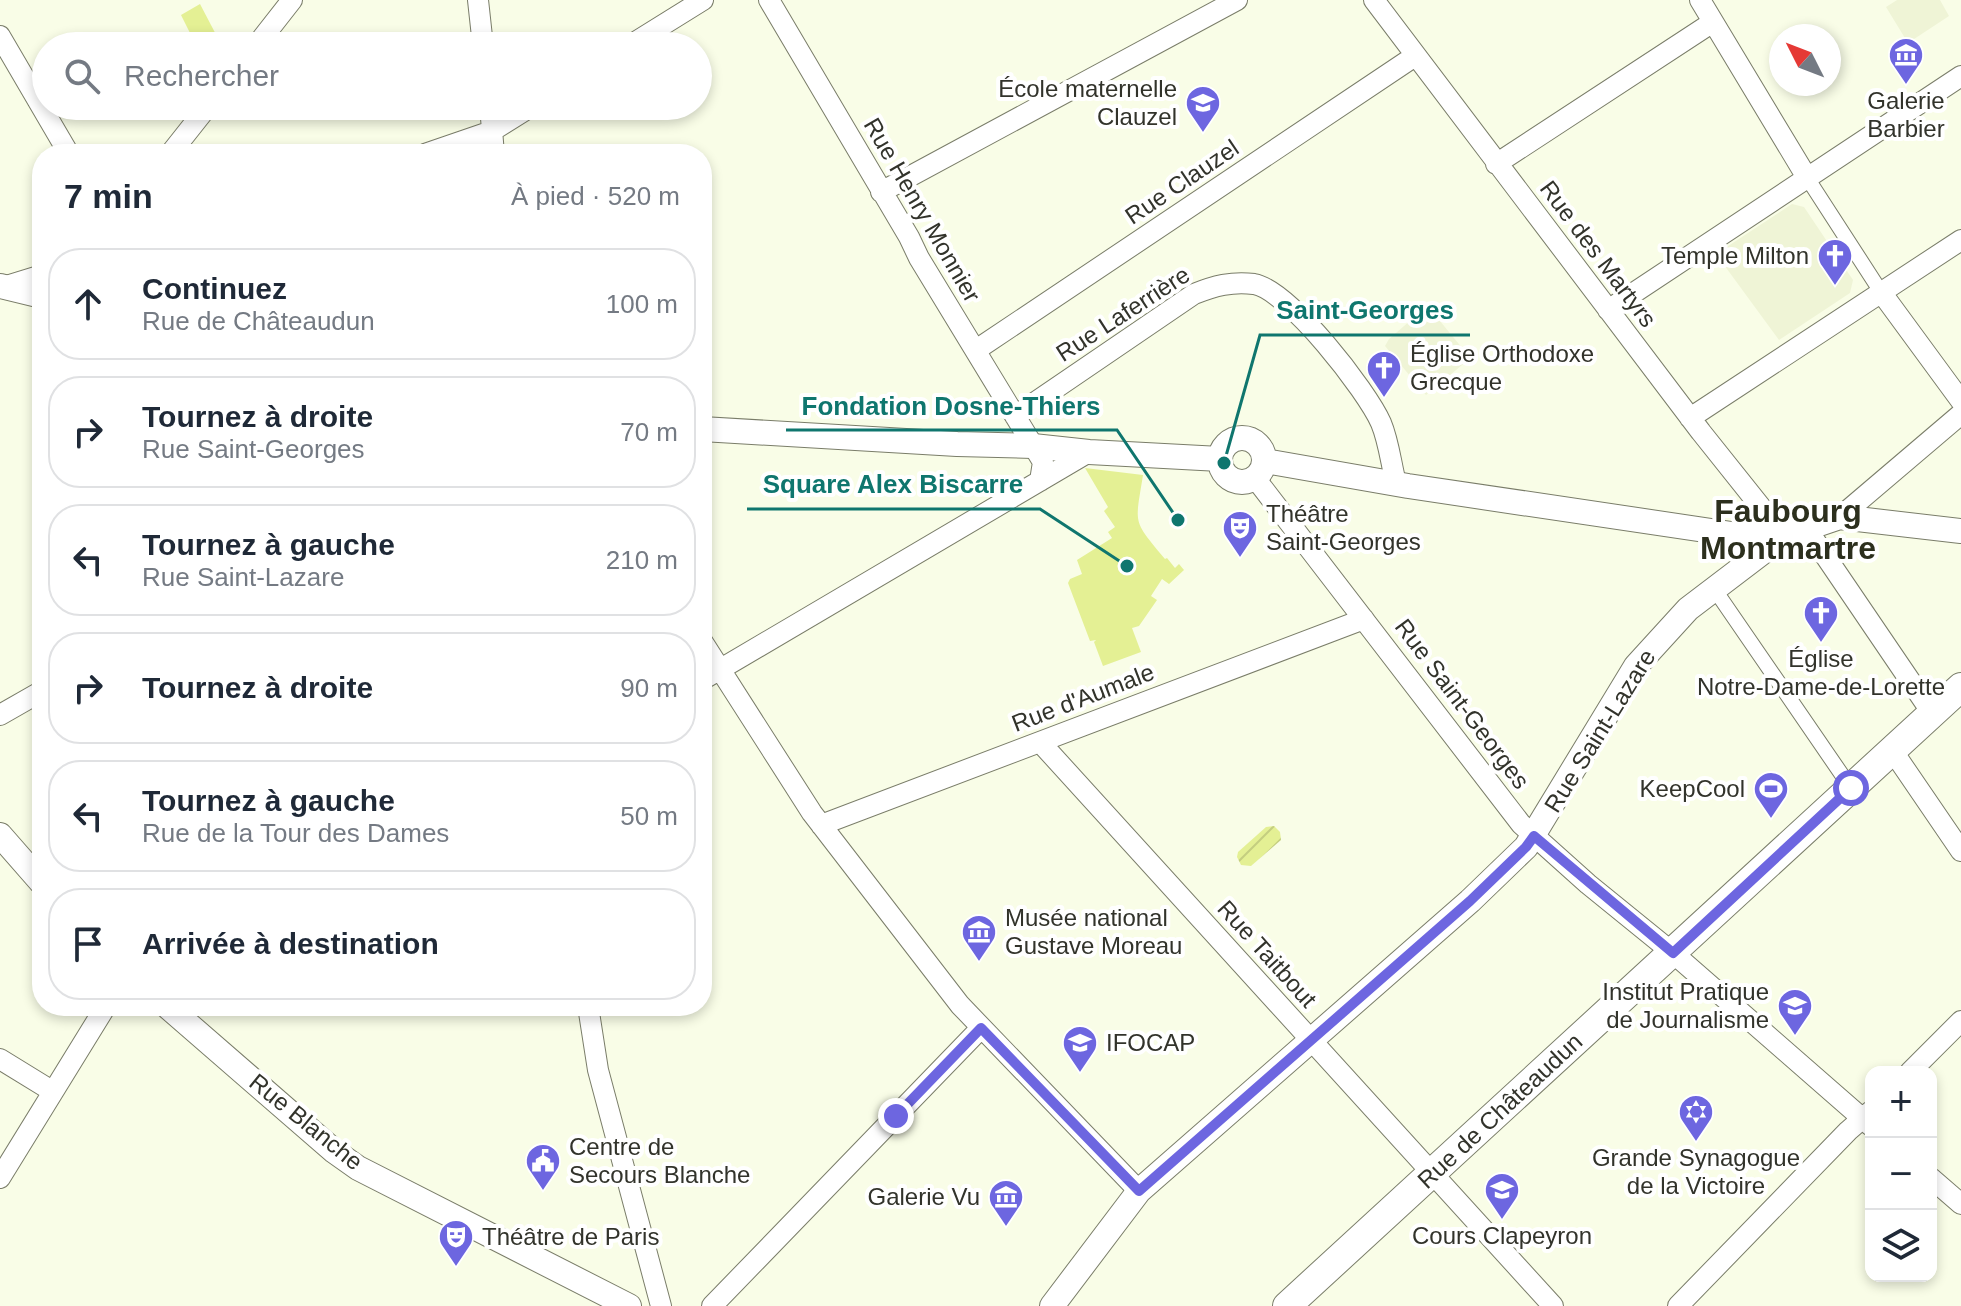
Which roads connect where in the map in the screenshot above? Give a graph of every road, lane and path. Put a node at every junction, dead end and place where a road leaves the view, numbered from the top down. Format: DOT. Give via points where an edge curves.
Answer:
graph roads {
  1 [pos="292,0"];
  2 [pos="478,0"];
  3 [pos="703,0"];
  4 [pos="769,0"];
  5 [pos="1237,0"];
  6 [pos="1374,0"];
  7 [pos="1700,0"];
  8 [pos="1713,22"];
  9 [pos="267,32"];
  10 [pos="481,32"];
  11 [pos="652,32"];
  12 [pos="0,36"];
  13 [pos="1415,56"];
  14 [pos="1961,76"];
  15 [pos="32,91"];
  16 [pos="49,120"];
  17 [pos="197,120"];
  18 [pos="491,120"];
  19 [pos="510,120"];
  20 [pos="492,131"];
  21 [pos="63,144"];
  22 [pos="178,144"];
  23 [pos="454,144"];
  24 [pos="493,144"];
  25 [pos="1496,164"];
  26 [pos="1806,176"];
  27 [pos="881,192"];
  28 [pos="1961,240"];
  29 [pos="32,278"];
  30 [pos="2,287"];
  31 [pos="1881,292"];
  32 [pos="32,294"];
  33 [pos="1608,310"];
  34 [pos="976,350"];
  35 [pos="1961,401"];
  36 [pos="1961,414"];
  37 [pos="1015,416"];
  38 [pos="1690,418"];
  39 [pos="712,430"];
  40 [pos="1033,446"];
  41 [pos="1089,452"];
  42 [pos="1220,459"];
  43 [pos="1260,470"];
  44 [pos="1040,481"];
  45 [pos="1396,483"];
  46 [pos="1840,517"];
  47 [pos="1807,529"];
  48 [pos="1961,531"];
  49 [pos="1784,536"];
  50 [pos="1715,590"];
  51 [pos="1364,619"];
  52 [pos="712,673"];
  53 [pos="712,677"];
  54 [pos="1961,687"];
  55 [pos="32,697"];
  56 [pos="1932,713"];
  57 [pos="0,715"];
  58 [pos="1040,742"];
  59 [pos="1892,750"];
  60 [pos="1851,788"];
  61 [pos="821,825"];
  62 [pos="0,835"];
  63 [pos="1534,836"];
  64 [pos="1961,851"];
  65 [pos="32,868"];
  66 [pos="1673,953"];
  67 [pos="100,1016"];
  68 [pos="179,1016"];
  69 [pos="590,1016"];
  70 [pos="1961,1021"];
  71 [pos="981,1028"];
  72 [pos="1310,1040"];
  73 [pos="0,1059"];
  74 [pos="1916,1066"];
  75 [pos="52,1091"];
  76 [pos="1865,1115"];
  77 [pos="1865,1121"];
  78 [pos="1433,1173"];
  79 [pos="0,1178"];
  80 [pos="1937,1183"];
  81 [pos="1139,1191"];
  82 [pos="1961,1204"];
  83 [pos="629,1306"];
  84 [pos="661,1306"];
  85 [pos="712,1306"];
  86 [pos="1052,1306"];
  87 [pos="1287,1306"];
  88 [pos="1553,1306"];
  89 [pos="1678,1306"];
  1 -- 9 [label="street"];
  2 -- 10 [label="street"];
  3 -- 11 [label="street"];
  4 -- 27 [label="street, Rue Henry Monnier"];
  5 -- 27 [label="street"];
  6 -- 13 [label="street, Rue des Martyrs"];
  7 -- 8 [label="street"];
  8 -- 25 [label="street"];
  8 -- 26 [label="street"];
  12 -- 15 [label="street"];
  13 -- 25 [label="street, Rue des Martyrs"];
  13 -- 34 [label="street, Rue Clauzel"];
  14 -- 26 [label="street"];
  16 -- 21 [label="street"];
  17 -- 22 [label="street"];
  18 -- 20 [label="street"];
  19 -- 20 [label="street"];
  20 -- 23 [label="street"];
  20 -- 24 [label="street"];
  25 -- 33 [label="street, Rue des Martyrs"];
  26 -- 31 [label="street"];
  26 -- 33 [label="street"];
  27 -- 34 [label="street, Rue Henry Monnier"];
  28 -- 31 [label="street"];
  29 -- 30 [label="street"];
  30 -- 32 [label="street"];
  31 -- 35 [label="street"];
  31 -- 38 [label="street"];
  33 -- 38 [label="street, Rue des Martyrs"];
  34 -- 37 [label="street, Rue Henry Monnier"];
  36 -- 46 [label="street"];
  37 -- 40 [label="street, Rue Henry Monnier"];
  37 -- 45 [label="street, Rue Laferrière" via="1194,294 1221,283 1257,284 1284,300 1356,380 1381,424"];
  38 -- 49 [label="street, Rue des Martyrs"];
  39 -- 40 [label="street"];
  40 -- 41 [label="street"];
  40 -- 44 [label="street, Rue Henry Monnier" via="1043,462"];
  41 -- 42 [label="street"];
  41 -- 44 [label="street"];
  42 -- 43 [label="street" via="1229,479 1245,482"];
  42 -- 43 [label="street" via="1225,447 1241,438 1261,447"];
  43 -- 45 [label="street"];
  43 -- 51 [label="street, Rue Saint-Georges"];
  44 -- 52 [label="street"];
  45 -- 49 [label="street" via="1745,536"];
  46 -- 47 [label="street"];
  46 -- 48 [label="street"];
  47 -- 49 [label="street"];
  47 -- 56 [label="street"];
  49 -- 50 [label="street, Rue Saint-Lazare"];
  50 -- 60 [label="street"];
  50 -- 63 [label="street, Rue Saint-Lazare" via="1669,627 1636,666"];
  51 -- 58 [label="street, Rue d'Aumale"];
  51 -- 63 [label="street, Rue Saint-Georges"];
  53 -- 61 [label="street"];
  54 -- 56 [label="main road, Rue de Châteaudun"];
  55 -- 57 [label="street"];
  56 -- 59 [label="main road, Rue de Châteaudun"];
  58 -- 61 [label="street, Rue d'Aumale"];
  58 -- 72 [label="street, Rue Taitbout"];
  59 -- 60 [label="main road, Rue de Châteaudun"];
  59 -- 64 [label="street"];
  60 -- 66 [label="main road, Rue de Châteaudun"];
  61 -- 71 [label="street"];
  62 -- 65 [label="street"];
  63 -- 66 [label="street, Rue Saint-Georges"];
  63 -- 72 [label="street, Rue Saint-Lazare" via="1470,901"];
  66 -- 76 [label="street, Rue Saint-Georges"];
  66 -- 78 [label="main road, Rue de Châteaudun"];
  67 -- 75 [label="street"];
  68 -- 83 [label="street, Rue Blanche" via="358,1168"];
  69 -- 84 [label="street" via="598,1070"];
  70 -- 74 [label="street"];
  71 -- 81 [label="street"];
  71 -- 85 [label="street"];
  72 -- 78 [label="street, Rue Taitbout"];
  72 -- 81 [label="street, Rue Saint-Lazare"];
  73 -- 75 [label="street"];
  75 -- 79 [label="street"];
  77 -- 89 [label="street"];
  78 -- 87 [label="main road, Rue de Châteaudun"];
  78 -- 88 [label="street, Rue Taitbout"];
  80 -- 82 [label="street"];
  81 -- 86 [label="street, Rue Saint-Lazare"];
}
